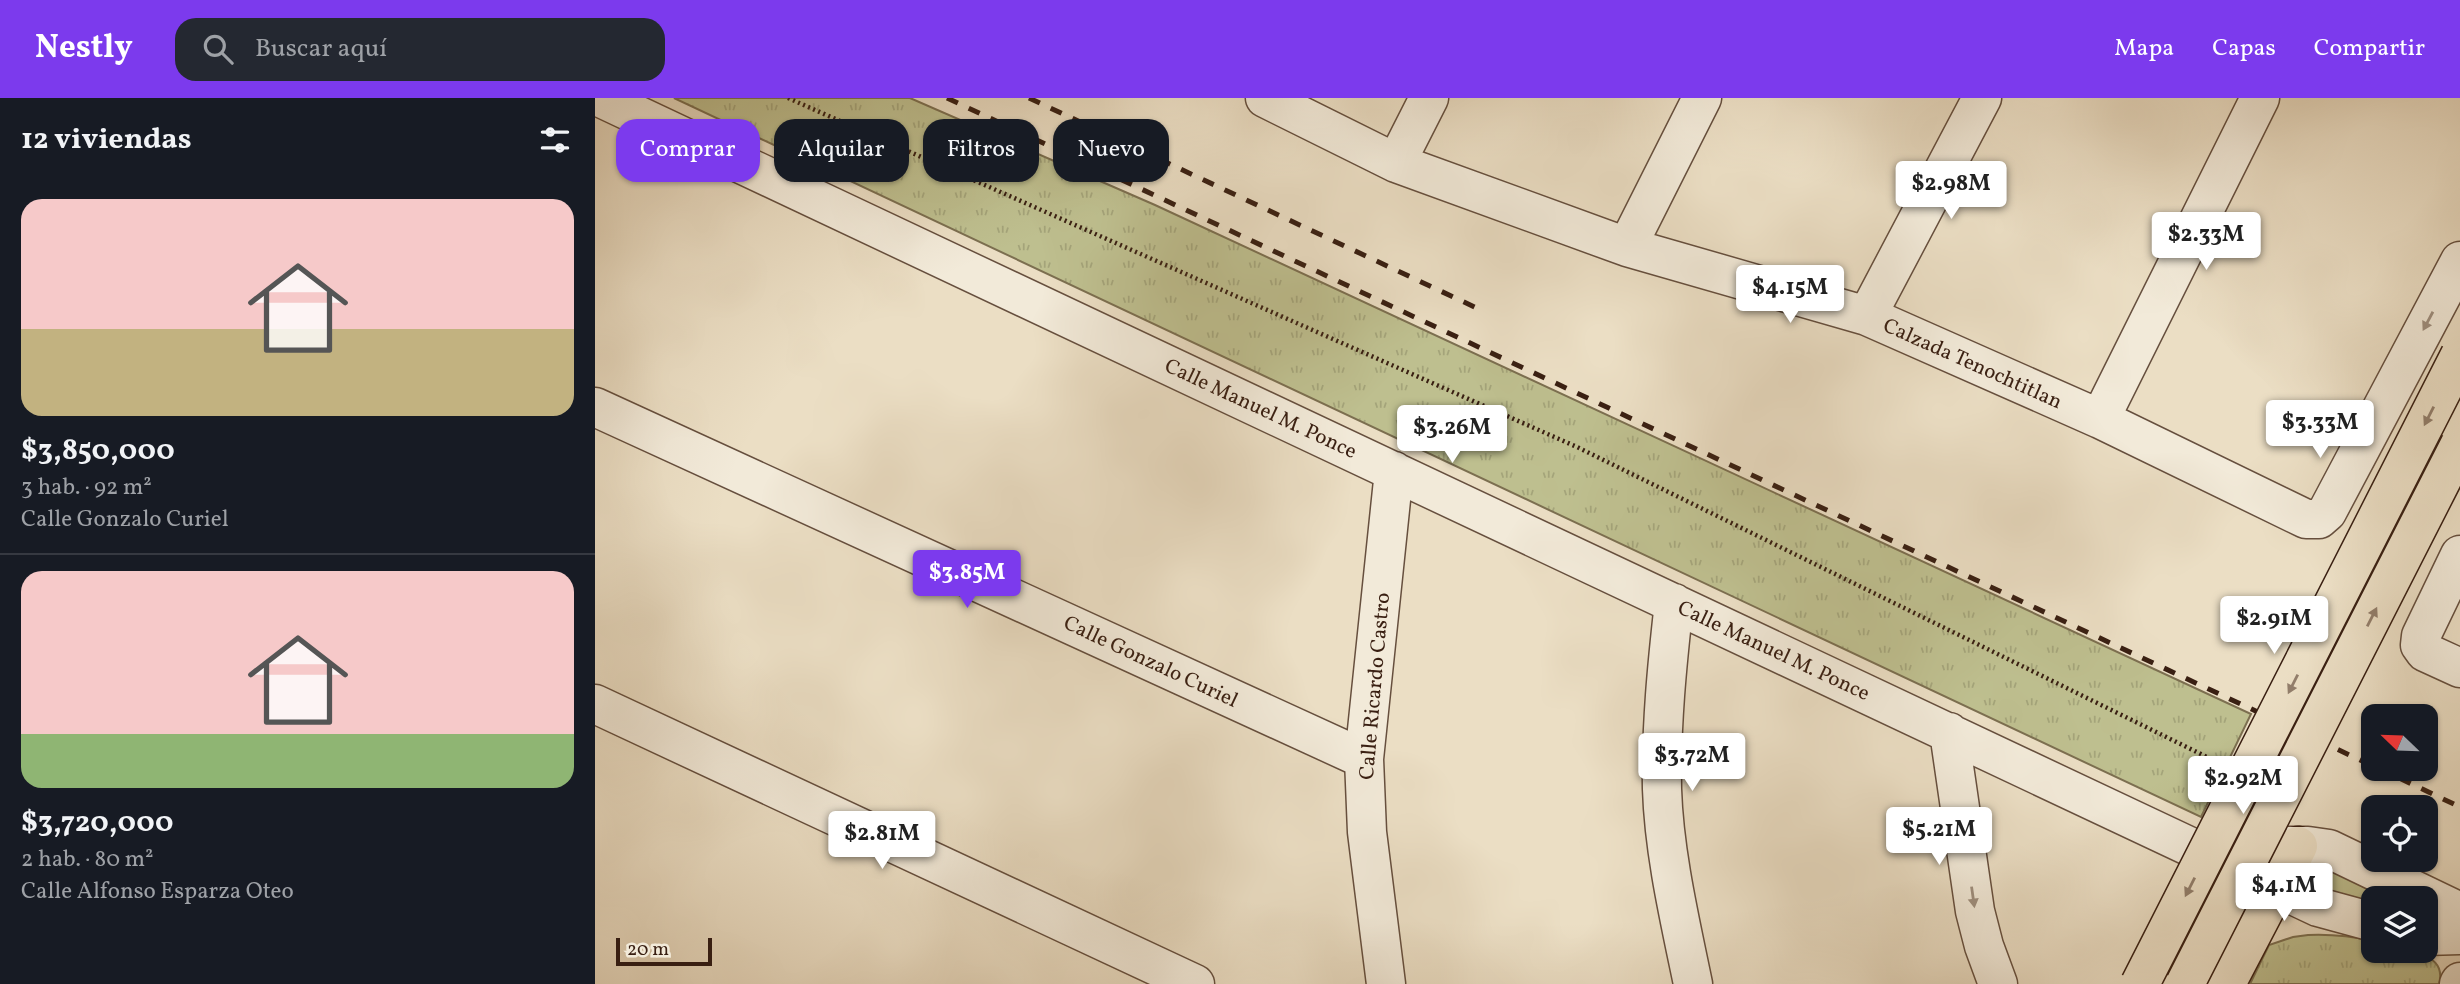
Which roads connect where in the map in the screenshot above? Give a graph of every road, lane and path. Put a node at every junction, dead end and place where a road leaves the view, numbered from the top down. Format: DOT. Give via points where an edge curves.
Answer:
graph roads {
  1 [pos="601,98"];
  2 [pos="788,98"];
  3 [pos="1265,98"];
  4 [pos="1429,98"];
  5 [pos="1702,98"];
  6 [pos="1982,98"];
  7 [pos="2260,98"];
  8 [pos="1396,163"];
  9 [pos="1627,247"];
  10 [pos="2459,264"];
  11 [pos="1867,316"];
  12 [pos="2460,355"];
  13 [pos="595,407"];
  14 [pos="2100,419"];
  15 [pos="2366,436"];
  16 [pos="2460,444"];
  17 [pos="1394,471"];
  18 [pos="2460,482"];
  19 [pos="2460,555"];
  20 [pos="1674,603"];
  21 [pos="2460,668"];
  22 [pos="595,704"];
  23 [pos="1949,732"];
  24 [pos="1364,759"];
  25 [pos="2215,762"];
  26 [pos="2187,845"];
  27 [pos="2298,846"];
  28 [pos="2277,887"];
  29 [pos="2460,912"];
  30 [pos="2361,919"];
  31 [pos="2460,935"];
  32 [pos="2438,936"];
  33 [pos="1195,984"];
  34 [pos="1386,984"];
  35 [pos="1693,984"];
  36 [pos="1998,984"];
  37 [pos="2140,984"];
  38 [pos="2185,984"];
  39 [pos="2226,984"];
  1 -- 17 [label="street, Calle Manuel M. Ponce"];
  2 -- 25 [label="path" via="1577,447"];
  3 -- 8 [label="street, Calzada Tenochtitlan"];
  4 -- 8 [label="street"];
  5 -- 9 [label="street"];
  6 -- 11 [label="street"];
  7 -- 14 [label="street"];
  8 -- 9 [label="street, Calzada Tenochtitlan"];
  9 -- 11 [label="street, Calzada Tenochtitlan"];
  10 -- 15 [label="street, one-way"];
  11 -- 14 [label="street, Calzada Tenochtitlan"];
  12 -- 37 [label="main road, one-way, bridge"];
  13 -- 24 [label="street, Calle Gonzalo Curiel"];
  14 -- 15 [label="street, Calzada Tenochtitlan" via="2306,519 2319,519 2327,512"];
  15 -- 18 [label="street"];
  38 -- 16 [label="main road, one-way, bridge"];
  17 -- 20 [label="street, Calle Manuel M. Ponce"];
  17 -- 24 [label="street, Calle Ricardo Castro"];
  19 -- 21 [label="street" via="2420,645 2425,652"];
  20 -- 23 [label="street, Calle Manuel M. Ponce"];
  20 -- 35 [label="street" via="1663,696 1662,791 1674,889"];
  22 -- 33 [label="street"];
  23 -- 26 [label="street, Calle Manuel M. Ponce"];
  23 -- 36 [label="street, one-way" via="1975,911"];
  24 -- 34 [label="street, Calle Ricardo Castro" via="1367,832"];
  26 -- 27 [label="street, Calle Manuel M. Ponce"];
  26 -- 28 [label="street, Calle Manuel M. Ponce"];
  27 -- 28 [label="main road"];
  27 -- 29 [label="street, Calle Manuel M. Ponce" via="2329,849"];
  28 -- 30 [label="street, Calle Manuel M. Ponce" via="2318,907"];
  28 -- 39 [label="main road"];
  31 -- 32 [label="street"];
}
